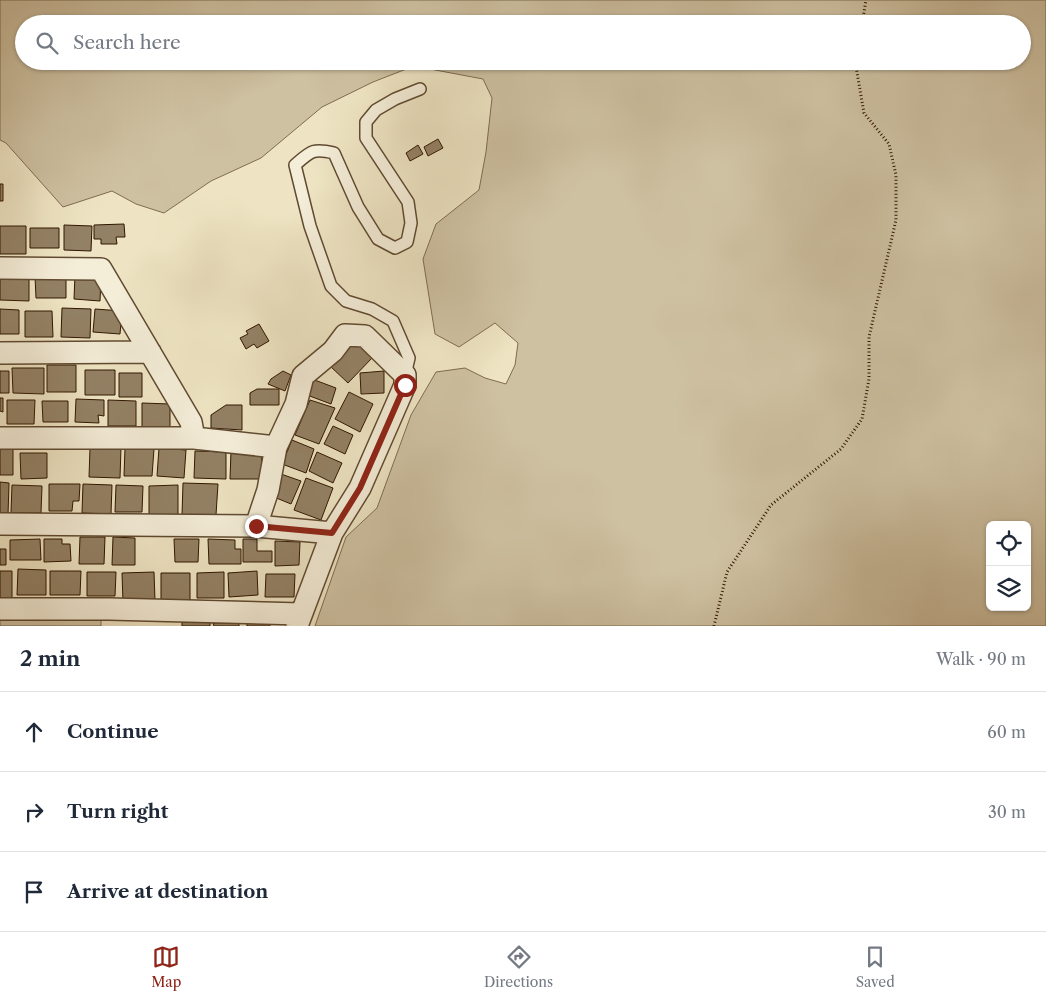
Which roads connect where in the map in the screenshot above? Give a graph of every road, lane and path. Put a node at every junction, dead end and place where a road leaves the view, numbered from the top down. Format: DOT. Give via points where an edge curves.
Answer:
graph roads {
  1 [pos="866,0"];
  2 [pos="864,15"];
  3 [pos="857,70"];
  4 [pos="420,89"];
  5 [pos="0,268"];
  6 [pos="0,352"];
  7 [pos="150,352"];
  8 [pos="405,375"];
  9 [pos="0,438"];
  10 [pos="194,438"];
  11 [pos="276,447"];
  12 [pos="0,524"];
  13 [pos="256,526"];
  14 [pos="332,533"];
  15 [pos="0,609"];
  16 [pos="109,617"];
  17 [pos="299,620"];
  18 [pos="714,626"];
  1 -- 2 [label="path"];
  3 -- 18 [label="path" via="864,113 890,144 896,175 896,220 868,337 868,379 862,418 841,449 771,505 727,572"];
  4 -- 8 [label="lane" via="376,110 366,122 366,138 408,202 411,224 407,242 395,248 378,239 358,208 334,153 318,149 295,165 310,226 331,286 346,301 372,309 393,321 409,358"];
  5 -- 7 [label="street" via="101,269"];
  6 -- 7 [label="street"];
  7 -- 10 [label="street" via="191,422"];
  8 -- 11 [label="street" via="365,336 345,335 333,351 303,376 296,404"];
  8 -- 14 [label="street" via="405,385 360,488"];
  9 -- 10 [label="street"];
  10 -- 11 [label="street"];
  11 -- 13 [label="street" via="268,490"];
  12 -- 13 [label="street"];
  13 -- 14 [label="street"];
  14 -- 17 [label="street"];
  15 -- 16 [label="street"];
  16 -- 17 [label="street"];
}
